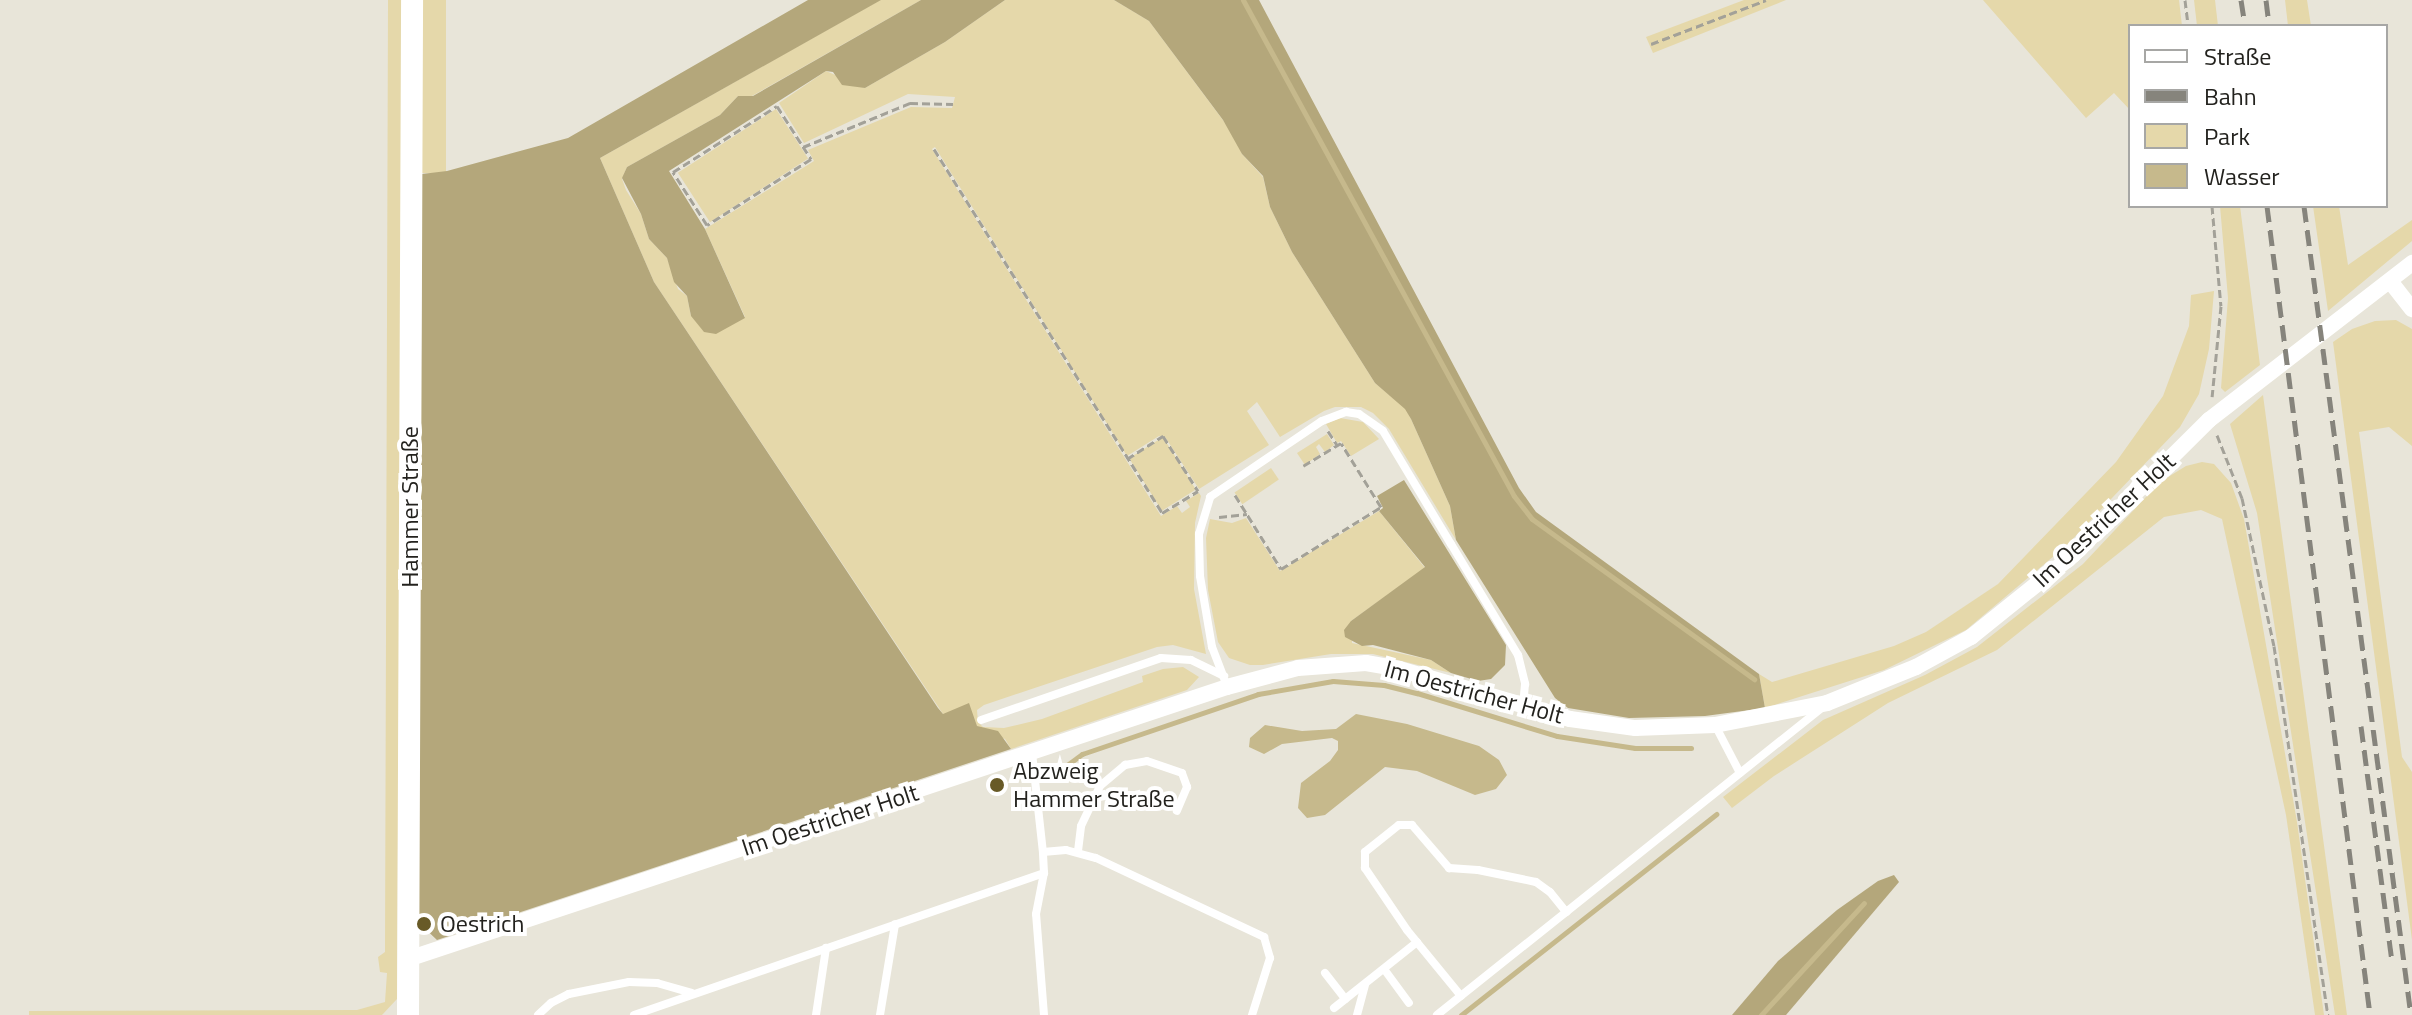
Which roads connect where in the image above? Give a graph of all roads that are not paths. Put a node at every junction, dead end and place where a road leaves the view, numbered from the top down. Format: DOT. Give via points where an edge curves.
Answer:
graph roads {
  1 [pos="412,0"];
  2 [pos="2412,263"];
  3 [pos="2390,281"];
  4 [pos="2412,309"];
  5 [pos="1226,681"];
  6 [pos="1827,703"];
  7 [pos="1523,706"];
  8 [pos="981,720"];
  9 [pos="1715,725"];
  10 [pos="1032,753"];
  11 [pos="1740,773"];
  12 [pos="1177,811"];
  13 [pos="1078,851"];
  14 [pos="1043,852"];
  15 [pos="1044,873"];
  16 [pos="1566,912"];
  17 [pos="895,924"];
  18 [pos="1417,942"];
  19 [pos="826,948"];
  20 [pos="408,959"];
  21 [pos="1384,969"];
  22 [pos="1325,973"];
  23 [pos="1368,981"];
  24 [pos="692,994"];
  25 [pos="1461,996"];
  26 [pos="1345,999"];
  27 [pos="1409,1003"];
  28 [pos="1334,1008"];
  29 [pos="408,1015"];
  30 [pos="538,1015"];
  31 [pos="634,1015"];
  32 [pos="816,1015"];
  33 [pos="880,1015"];
  34 [pos="1044,1015"];
  35 [pos="1252,1015"];
  36 [pos="1357,1015"];
  37 [pos="1437,1015"];
  1 -- 20 [label="main road, Hammer Straße"];
  2 -- 3 [label="street, Im Oestricher Holt"];
  3 -- 4 [label="street"];
  3 -- 6 [label="street, Im Oestricher Holt" via="2209,420 2073,555 1971,637 1916,667"];
  5 -- 7 [label="street, Im Oestricher Holt" via="1366,663"];
  5 -- 7 [label="lane" via="1204,610 1199,534 1210,497 1332,415 1359,414 1374,422 1518,655 1525,684"];
  5 -- 8 [label="lane" via="1191,660 1161,658"];
  5 -- 10 [label="street, Im Oestricher Holt"];
  6 -- 9 [label="street, Im Oestricher Holt"];
  6 -- 11 [label="lane"];
  7 -- 9 [label="street, Im Oestricher Holt" via="1602,725"];
  9 -- 11 [label="lane"];
  10 -- 14 [label="lane"];
  10 -- 20 [label="street, Im Oestricher Holt"];
  11 -- 16 [label="lane"];
  12 -- 13 [label="lane" via="1187,787 1182,773 1147,761 1125,765 1100,786 1081,826"];
  13 -- 14 [label="lane"];
  13 -- 35 [label="lane" via="1264,937 1270,958"];
  14 -- 15 [label="lane"];
  15 -- 17 [label="lane"];
  15 -- 34 [label="lane" via="1036,914"];
  16 -- 18 [label="lane" via="1536,882 1449,868 1412,825 1404,823 1365,852 1364,864"];
  16 -- 25 [label="lane"];
  17 -- 19 [label="lane"];
  17 -- 33 [label="lane"];
  18 -- 21 [label="lane"];
  18 -- 25 [label="lane"];
  19 -- 24 [label="lane"];
  19 -- 32 [label="lane"];
  20 -- 29 [label="main road, Hammer Straße"];
  21 -- 23 [label="lane"];
  21 -- 27 [label="lane"];
  22 -- 26 [label="lane"];
  23 -- 26 [label="lane"];
  23 -- 36 [label="lane"];
  24 -- 30 [label="lane" via="657,983 629,982 569,994"];
  24 -- 31 [label="lane"];
  25 -- 37 [label="lane"];
  26 -- 28 [label="lane"];
}
